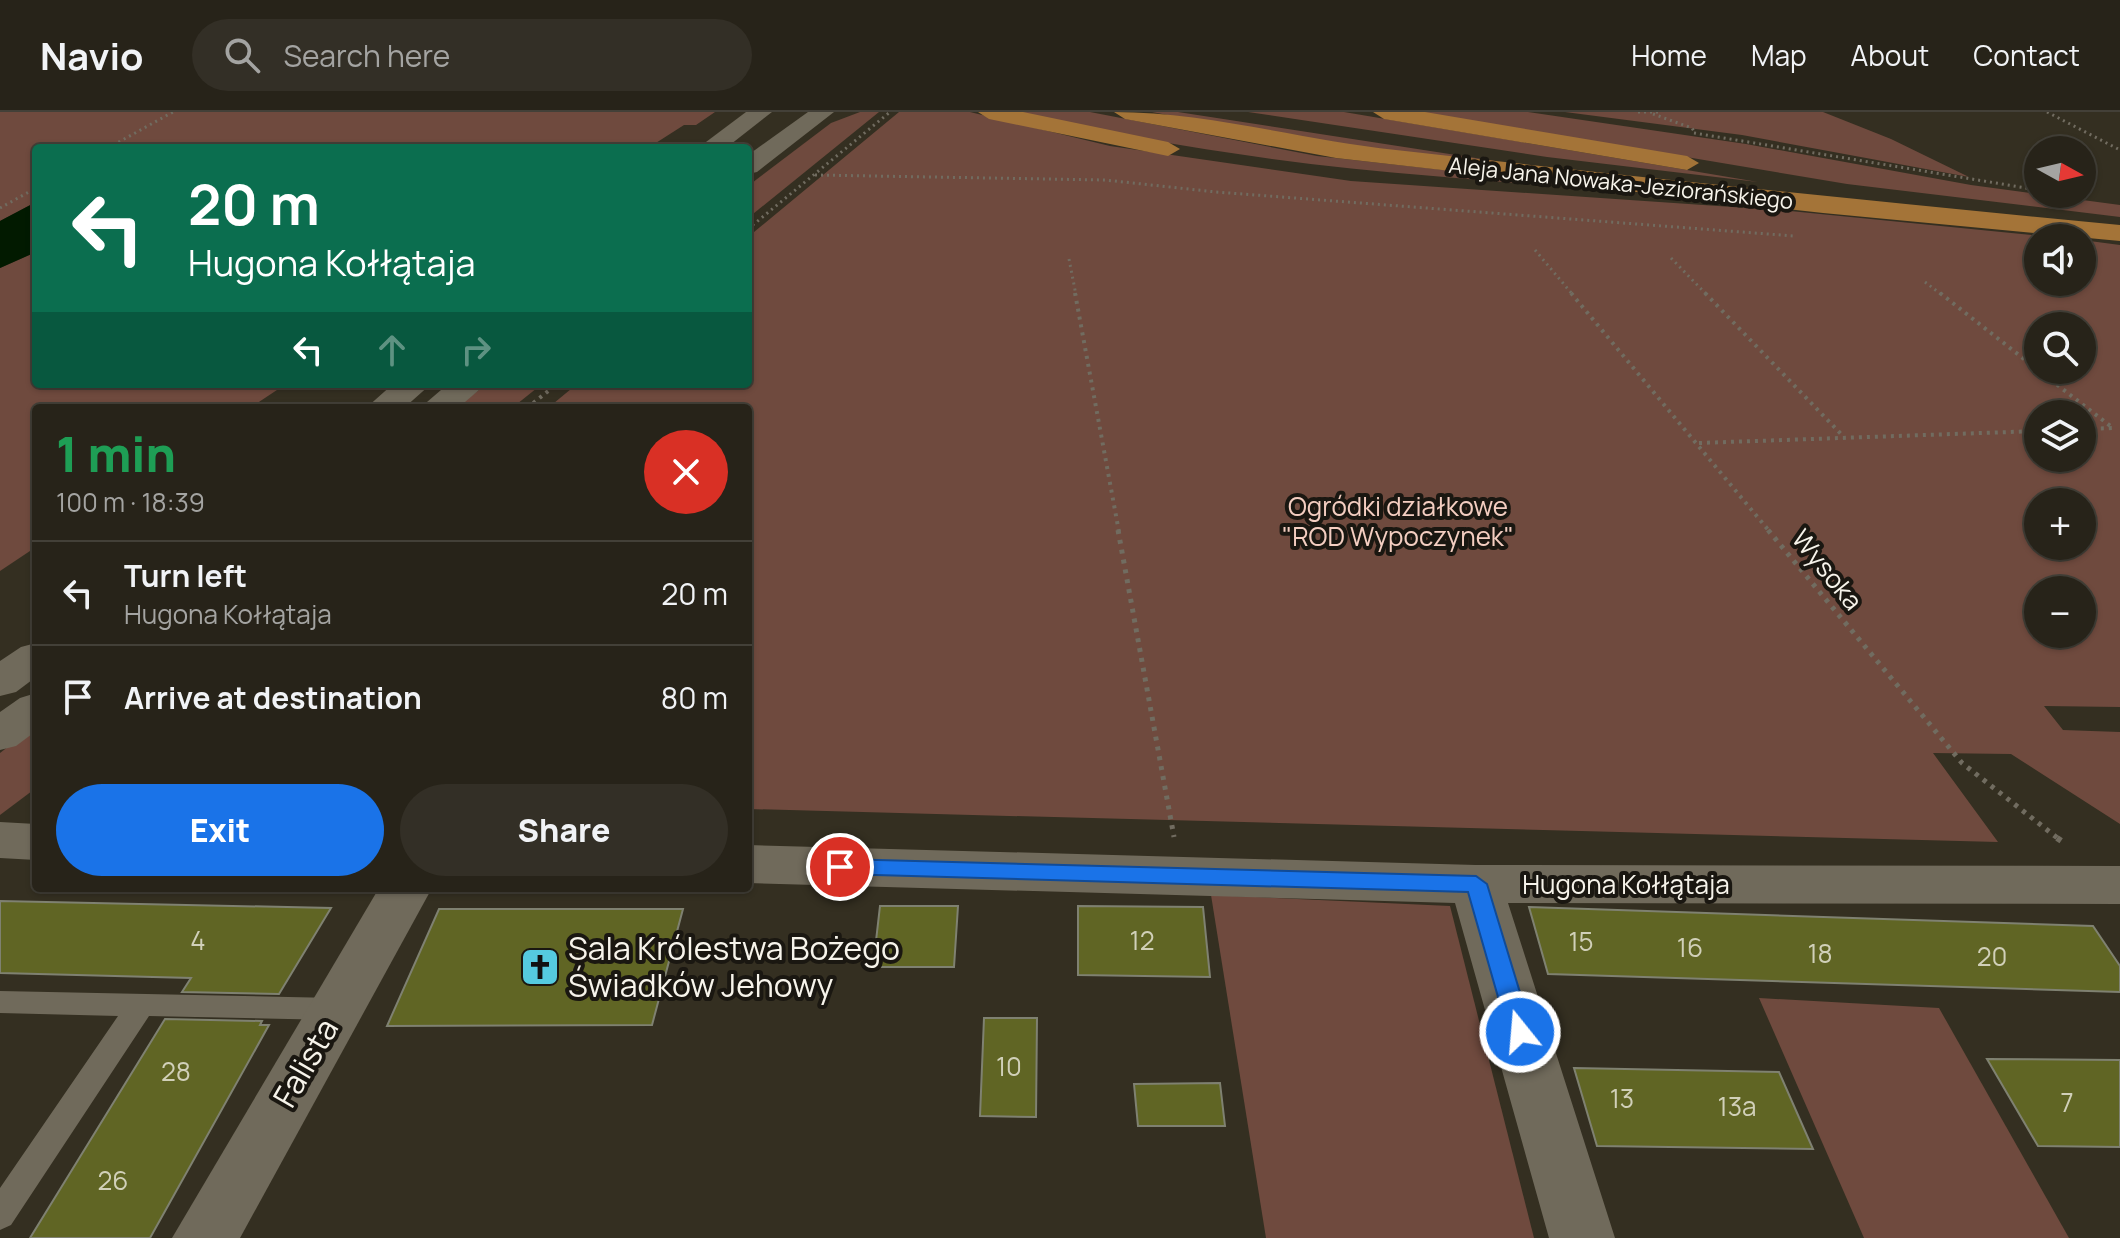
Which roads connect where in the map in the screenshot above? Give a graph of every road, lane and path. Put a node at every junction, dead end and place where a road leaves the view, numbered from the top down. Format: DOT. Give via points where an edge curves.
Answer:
graph roads {
  1 [pos="173,112"];
  2 [pos="823,112"];
  3 [pos="845,112"];
  4 [pos="890,112"];
  5 [pos="989,112"];
  6 [pos="1125,112"];
  7 [pos="1210,112"];
  8 [pos="1384,112"];
  9 [pos="1638,112"];
  10 [pos="1659,112"];
  11 [pos="2047,112"];
  12 [pos="760,113"];
  13 [pos="1653,114"];
  14 [pos="796,130"];
  15 [pos="1682,131"];
  16 [pos="1695,133"];
  17 [pos="115,144"];
  18 [pos="716,144"];
  19 [pos="2120,150"];
  20 [pos="1196,153"];
  21 [pos="752,164"];
  22 [pos="1273,164"];
  23 [pos="815,175"];
  24 [pos="2024,188"];
  25 [pos="32,190"];
  26 [pos="1823,205"];
  27 [pos="0,208"];
  28 [pos="1969,208"];
  29 [pos="752,226"];
  30 [pos="2120,231"];
  31 [pos="1795,236"];
  32 [pos="1535,250"];
  33 [pos="1671,258"];
  34 [pos="1069,259"];
  35 [pos="1925,282"];
  36 [pos="2024,359"];
  37 [pos="2056,384"];
  38 [pos="409,388"];
  39 [pos="464,388"];
  40 [pos="552,388"];
  41 [pos="2077,400"];
  42 [pos="388,404"];
  43 [pos="442,404"];
  44 [pos="532,404"];
  45 [pos="2096,415"];
  46 [pos="2096,429"];
  47 [pos="2024,432"];
  48 [pos="1845,438"];
  49 [pos="1698,443"];
  50 [pos="32,659"];
  51 [pos="0,682"];
  52 [pos="32,711"];
  53 [pos="0,735"];
  54 [pos="0,840"];
  55 [pos="32,842"];
  56 [pos="752,864"];
  57 [pos="1179,878"];
  58 [pos="1476,884"];
  59 [pos="2119,887"];
  60 [pos="404,892"];
  61 [pos="0,1002"];
  62 [pos="141,1005"];
  63 [pos="336,1009"];
  64 [pos="0,1215"];
  65 [pos="205,1238"];
  66 [pos="1582,1238"];
  1 -- 17 [label="path"];
  2 -- 14 [label="street"];
  3 -- 14 [label="street"];
  4 -- 23 [label="path"];
  5 -- 20 [label="main road"];
  6 -- 26 [label="main road, Aleja Jana Nowaka-Jeziorańskiego" via="1336,151"];
  7 -- 28 [label="main road, Aleja Jana Nowaka-Jeziorańskiego" via="1502,156"];
  8 -- 28 [label="main road"];
  9 -- 13 [label="path"];
  10 -- 13 [label="path"];
  11 -- 19 [label="path"];
  12 -- 18 [label="street"];
  13 -- 16 [label="path"];
  14 -- 21 [label="street"];
  15 -- 16 [label="path"];
  16 -- 24 [label="path"];
  22 -- 26 [label="main road" via="1493,185"];
  23 -- 29 [label="path"];
  23 -- 31 [label="path" via="1105,180"];
  25 -- 27 [label="path"];
  26 -- 30 [label="main road, Aleja Jana Nowaka-Jeziorańskiego"];
  28 -- 30 [label="main road, Aleja Jana Nowaka-Jeziorańskiego"];
  32 -- 49 [label="path, Wysoka"];
  33 -- 48 [label="path"];
  34 -- 57 [label="path"];
  35 -- 36 [label="path"];
  37 -- 41 [label="path"];
  38 -- 42 [label="street"];
  39 -- 43 [label="street"];
  40 -- 44 [label="path"];
  45 -- 46 [label="path" via="2113,428"];
  47 -- 48 [label="path"];
  48 -- 49 [label="path"];
  49 -- 59 [label="path, Wysoka" via="1962,763"];
  50 -- 51 [label="street"];
  52 -- 53 [label="street"];
  54 -- 55 [label="street"];
  56 -- 57 [label="street, Hugona Kołłątaja"];
  57 -- 58 [label="street, Hugona Kołłątaja"];
  58 -- 59 [label="street, Hugona Kołłątaja"];
  58 -- 66 [label="street"];
  60 -- 63 [label="street, Falista"];
  61 -- 62 [label="lane"];
  62 -- 63 [label="lane"];
  62 -- 64 [label="lane"];
  63 -- 65 [label="street, Falista"];
}
